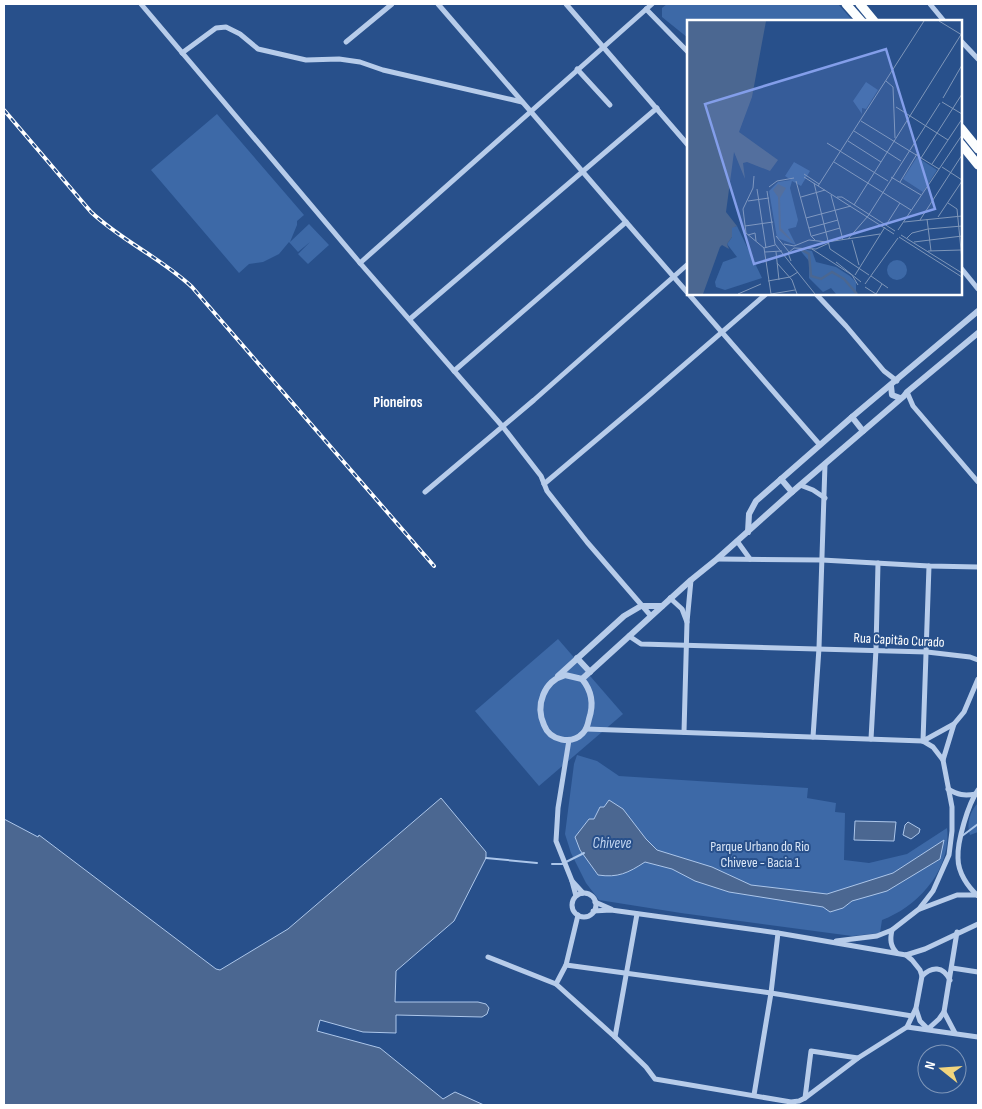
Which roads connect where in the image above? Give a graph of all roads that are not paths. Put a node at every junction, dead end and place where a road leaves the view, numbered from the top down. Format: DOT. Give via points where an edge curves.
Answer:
graph roads {
  1 [pos="141,4"];
  2 [pos="392,4"];
  3 [pos="438,4"];
  4 [pos="566,4"];
  5 [pos="652,4"];
  6 [pos="846,4"];
  7 [pos="860,4"];
  8 [pos="930,4"];
  9 [pos="646,9"];
  10 [pos="859,20"];
  11 [pos="873,20"];
  12 [pos="943,20"];
  13 [pos="346,42"];
  14 [pos="962,42"];
  15 [pos="603,46"];
  16 [pos="687,51"];
  17 [pos="182,53"];
  18 [pos="978,59"];
  19 [pos="577,69"];
  20 [pos="523,102"];
  21 [pos="610,105"];
  22 [pos="657,108"];
  23 [pos="530,110"];
  24 [pos="962,129"];
  25 [pos="687,144"];
  26 [pos="962,145"];
  27 [pos="978,149"];
  28 [pos="969,154"];
  29 [pos="978,165"];
  30 [pos="583,172"];
  31 [pos="626,222"];
  32 [pos="360,263"];
  33 [pos="687,265"];
  34 [pos="962,269"];
  35 [pos="673,277"];
  36 [pos="978,289"];
  37 [pos="687,293"];
  38 [pos="689,295"];
  39 [pos="765,295"];
  40 [pos="817,295"];
  41 [pos="978,311"];
  42 [pos="972,317"];
  43 [pos="410,319"];
  44 [pos="978,323"];
  45 [pos="721,332"];
  46 [pos="978,333"];
  47 [pos="454,371"];
  48 [pos="884,371"];
  49 [pos="903,385"];
  50 [pos="891,386"];
  51 [pos="900,398"];
  52 [pos="913,406"];
  53 [pos="852,417"];
  54 [pos="503,426"];
  55 [pos="863,431"];
  56 [pos="820,445"];
  57 [pos="826,464"];
  58 [pos="781,479"];
  59 [pos="978,482"];
  60 [pos="544,484"];
  61 [pos="800,485"];
  62 [pos="425,492"];
  63 [pos="792,492"];
  64 [pos="824,498"];
  65 [pos="748,532"];
  66 [pos="737,541"];
  67 [pos="717,559"];
  68 [pos="750,560"];
  69 [pos="822,560"];
  70 [pos="878,563"];
  71 [pos="929,566"];
  72 [pos="978,567"];
  73 [pos="691,580"];
  74 [pos="670,598"];
  75 [pos="642,606"];
  76 [pos="662,606"];
  77 [pos="651,616"];
  78 [pos="687,622"];
  79 [pos="629,636"];
  80 [pos="686,644"];
  81 [pos="818,648"];
  82 [pos="876,649"];
  83 [pos="927,652"];
  84 [pos="577,658"];
  85 [pos="978,660"];
  86 [pos="590,672"];
  87 [pos="557,677"];
  88 [pos="582,678"];
  89 [pos="978,679"];
  90 [pos="954,724"];
  91 [pos="586,729"];
  92 [pos="684,732"];
  93 [pos="813,737"];
  94 [pos="871,739"];
  95 [pos="569,740"];
  96 [pos="923,741"];
  97 [pos="943,760"];
  98 [pos="948,789"];
  99 [pos="977,792"];
  100 [pos="572,881"];
  101 [pos="583,893"];
  102 [pos="576,896"];
  103 [pos="977,896"];
  104 [pos="595,902"];
  105 [pos="919,909"];
  106 [pos="611,910"];
  107 [pos="593,911"];
  108 [pos="637,914"];
  109 [pos="578,915"];
  110 [pos="978,924"];
  111 [pos="892,930"];
  112 [pos="957,932"];
  113 [pos="778,933"];
  114 [pos="831,942"];
  115 [pos="898,954"];
  116 [pos="906,955"];
  117 [pos="488,957"];
  118 [pos="566,965"];
  119 [pos="952,968"];
  120 [pos="978,972"];
  121 [pos="627,973"];
  122 [pos="922,976"];
  123 [pos="950,980"];
  124 [pos="556,984"];
  125 [pos="771,993"];
  126 [pos="916,1008"];
  127 [pos="944,1012"];
  128 [pos="912,1016"];
  129 [pos="906,1027"];
  130 [pos="928,1029"];
  131 [pos="955,1033"];
  132 [pos="615,1037"];
  133 [pos="978,1037"];
  134 [pos="858,1058"];
  135 [pos="754,1095"];
  136 [pos="805,1098"];
  1 -- 17 [label="street"];
  2 -- 13 [label="street"];
  3 -- 20 [label="street"];
  4 -- 15 [label="street"];
  5 -- 9 [label="street"];
  6 -- 10 [label="highway"];
  7 -- 11 [label="highway"];
  8 -- 12 [label="street"];
  9 -- 15 [label="street"];
  9 -- 16 [label="street"];
  14 -- 18 [label="street"];
  15 -- 19 [label="street"];
  15 -- 22 [label="street"];
  17 -- 20 [label="street" via="216,28 226,27 258,49 306,60 360,62"];
  17 -- 32 [label="street"];
  19 -- 21 [label="street"];
  19 -- 23 [label="street"];
  20 -- 23 [label="street"];
  22 -- 25 [label="street"];
  22 -- 30 [label="street"];
  23 -- 30 [label="street"];
  23 -- 32 [label="street"];
  24 -- 27 [label="highway"];
  26 -- 28 [label="highway"];
  27 -- 28 [label="highway"];
  28 -- 29 [label="highway"];
  30 -- 31 [label="street"];
  30 -- 43 [label="street"];
  31 -- 35 [label="street"];
  31 -- 47 [label="street"];
  32 -- 43 [label="street"];
  33 -- 35 [label="street"];
  34 -- 36 [label="street"];
  35 -- 37 [label="street"];
  35 -- 54 [label="street"];
  38 -- 45 [label="street"];
  39 -- 45 [label="street"];
  40 -- 48 [label="street"];
  41 -- 42 [label="street"];
  42 -- 44 [label="street"];
  42 -- 49 [label="street"];
  43 -- 47 [label="street"];
  45 -- 56 [label="street"];
  45 -- 60 [label="street"];
  46 -- 49 [label="street"];
  47 -- 54 [label="street"];
  48 -- 49 [label="street"];
  48 -- 50 [label="street"];
  49 -- 50 [label="street"];
  49 -- 51 [label="street" via="904,396"];
  49 -- 52 [label="street"];
  50 -- 51 [label="street" via="892,395"];
  50 -- 53 [label="street"];
  51 -- 52 [label="street"];
  51 -- 55 [label="street"];
  52 -- 59 [label="street"];
  53 -- 55 [label="street"];
  53 -- 56 [label="street"];
  54 -- 60 [label="street"];
  54 -- 62 [label="street"];
  55 -- 57 [label="street"];
  56 -- 58 [label="street"];
  57 -- 61 [label="street"];
  57 -- 64 [label="street"];
  58 -- 63 [label="street"];
  58 -- 65 [label="street" via="751,508"];
  60 -- 75 [label="street" via="587,542"];
  61 -- 63 [label="street"];
  61 -- 64 [label="street"];
  63 -- 65 [label="street"];
  64 -- 69 [label="street"];
  65 -- 66 [label="street"];
  66 -- 67 [label="street"];
  66 -- 68 [label="street"];
  67 -- 68 [label="street"];
  67 -- 73 [label="street"];
  68 -- 69 [label="street"];
  69 -- 70 [label="street"];
  69 -- 81 [label="street"];
  70 -- 71 [label="street"];
  70 -- 82 [label="street"];
  71 -- 72 [label="street"];
  71 -- 83 [label="street"];
  73 -- 74 [label="street"];
  73 -- 78 [label="street"];
  74 -- 76 [label="street"];
  74 -- 78 [label="street" via="682,609"];
  75 -- 76 [label="street"];
  75 -- 77 [label="street"];
  75 -- 84 [label="street" via="624,616"];
  76 -- 77 [label="street"];
  77 -- 79 [label="street"];
  78 -- 80 [label="street"];
  79 -- 80 [label="street, Rua Capitão Curado" via="641,644"];
  79 -- 86 [label="street"];
  80 -- 81 [label="street, Rua Capitão Curado"];
  80 -- 92 [label="street"];
  81 -- 82 [label="street, Rua Capitão Curado"];
  81 -- 93 [label="street"];
  82 -- 83 [label="street, Rua Capitão Curado"];
  82 -- 94 [label="street"];
  83 -- 85 [label="street, Rua Capitão Curado"];
  83 -- 96 [label="street"];
  84 -- 86 [label="street"];
  84 -- 87 [label="street"];
  86 -- 88 [label="street"];
  87 -- 88 [label="street"];
  87 -- 95 [label="street" via="543,694 544,726 555,737"];
  88 -- 91 [label="street" via="592,700"];
  89 -- 90 [label="street" via="972,698"];
  90 -- 96 [label="street"];
  90 -- 97 [label="street"];
  91 -- 92 [label="street"];
  91 -- 95 [label="street"];
  92 -- 93 [label="street"];
  93 -- 94 [label="street"];
  94 -- 96 [label="street"];
  95 -- 100 [label="street" via="556,841"];
  96 -- 97 [label="street" via="933,747"];
  97 -- 98 [label="street"];
  98 -- 99 [label="street" via="964,796"];
  98 -- 105 [label="street" via="953,819 949,855 933,891"];
  99 -- 103 [label="street" via="966,816 958,860 965,881"];
  100 -- 101 [label="street"];
  100 -- 102 [label="street"];
  101 -- 102 [label="street"];
  101 -- 104 [label="street" via="591,895"];
  102 -- 109 [label="street" via="572,906"];
  103 -- 105 [label="street" via="957,895"];
  104 -- 106 [label="street"];
  104 -- 107 [label="street"];
  105 -- 111 [label="street"];
  106 -- 107 [label="street"];
  106 -- 108 [label="street"];
  107 -- 109 [label="street" via="589,915"];
  108 -- 113 [label="street"];
  108 -- 121 [label="street"];
  109 -- 118 [label="street"];
  110 -- 112 [label="street"];
  111 -- 114 [label="street" via="877,936"];
  111 -- 115 [label="street" via="892,948"];
  112 -- 116 [label="street"];
  112 -- 119 [label="street"];
  113 -- 114 [label="street"];
  113 -- 125 [label="street"];
  114 -- 115 [label="street"];
  115 -- 116 [label="street"];
  116 -- 122 [label="street"];
  117 -- 124 [label="street"];
  118 -- 121 [label="street"];
  118 -- 124 [label="street"];
  119 -- 120 [label="street"];
  119 -- 123 [label="street"];
  121 -- 125 [label="street"];
  121 -- 132 [label="street"];
  122 -- 123 [label="street" via="929,969 938,969"];
  122 -- 126 [label="street"];
  123 -- 127 [label="street"];
  124 -- 132 [label="street"];
  125 -- 128 [label="street"];
  125 -- 135 [label="street"];
  126 -- 128 [label="street"];
  126 -- 130 [label="street" via="920,1021"];
  127 -- 130 [label="street"];
  127 -- 131 [label="street"];
  128 -- 129 [label="street"];
  129 -- 130 [label="street"];
  129 -- 134 [label="street"];
  130 -- 131 [label="street"];
  131 -- 133 [label="street"];
  132 -- 135 [label="street" via="655,1079"];
  134 -- 136 [label="street"];
  134 -- 136 [label="street" via="811,1051"];
  135 -- 136 [label="street" via="791,1102"];
}
